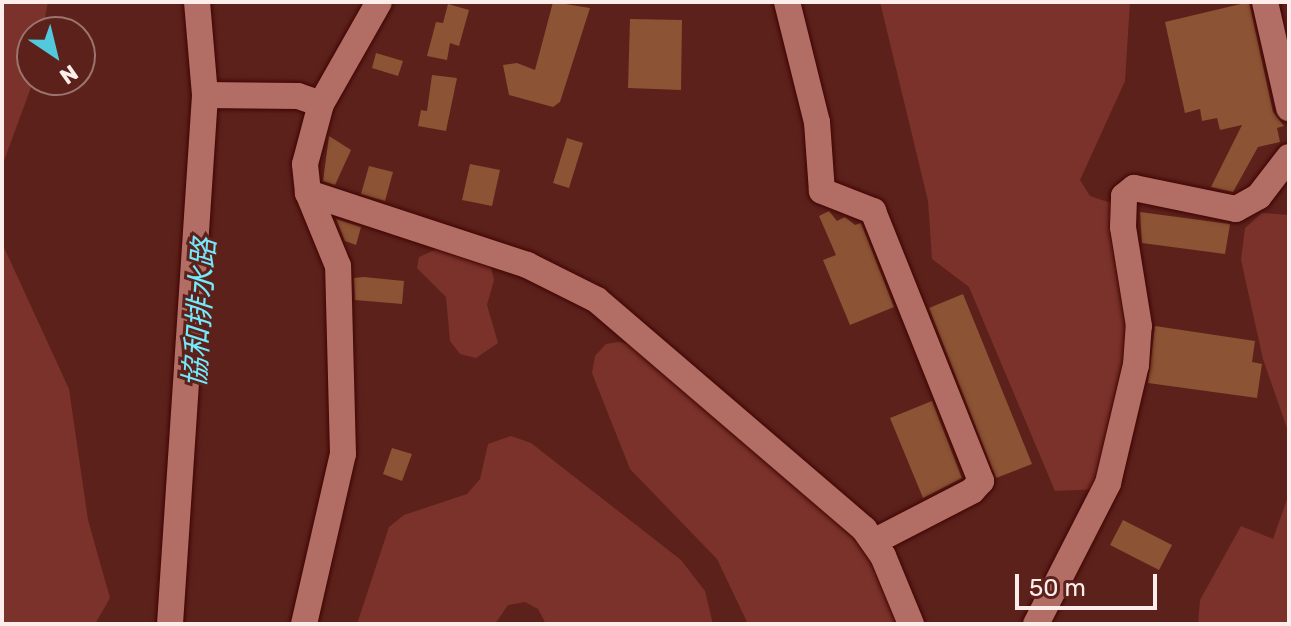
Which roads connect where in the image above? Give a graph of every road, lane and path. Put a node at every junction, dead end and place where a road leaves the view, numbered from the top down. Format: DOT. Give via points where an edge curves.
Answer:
graph roads {
  1 [pos="197,2"];
  2 [pos="379,2"];
  3 [pos="787,2"];
  4 [pos="1265,2"];
  5 [pos="213,95"];
  6 [pos="321,104"];
  7 [pos="1289,108"];
  8 [pos="1289,157"];
  9 [pos="308,193"];
  10 [pos="875,541"];
  11 [pos="170,624"];
  12 [pos="304,624"];
  13 [pos="911,624"];
  14 [pos="1036,624"];
  1 -- 5 [label="street"];
  2 -- 6 [label="street"];
  3 -- 10 [label="street" via="817,122 822,191 873,211 981,481 972,491"];
  4 -- 7 [label="street"];
  5 -- 6 [label="street" via="298,96"];
  5 -- 11 [label="street"];
  6 -- 9 [label="street" via="305,164"];
  8 -- 14 [label="street" via="1259,196 1236,209 1134,188 1124,196 1123,227 1139,326 1136,365 1108,483"];
  9 -- 10 [label="street" via="527,265 575,286"];
  9 -- 12 [label="street" via="338,266 343,454"];
  10 -- 13 [label="street"];
}
